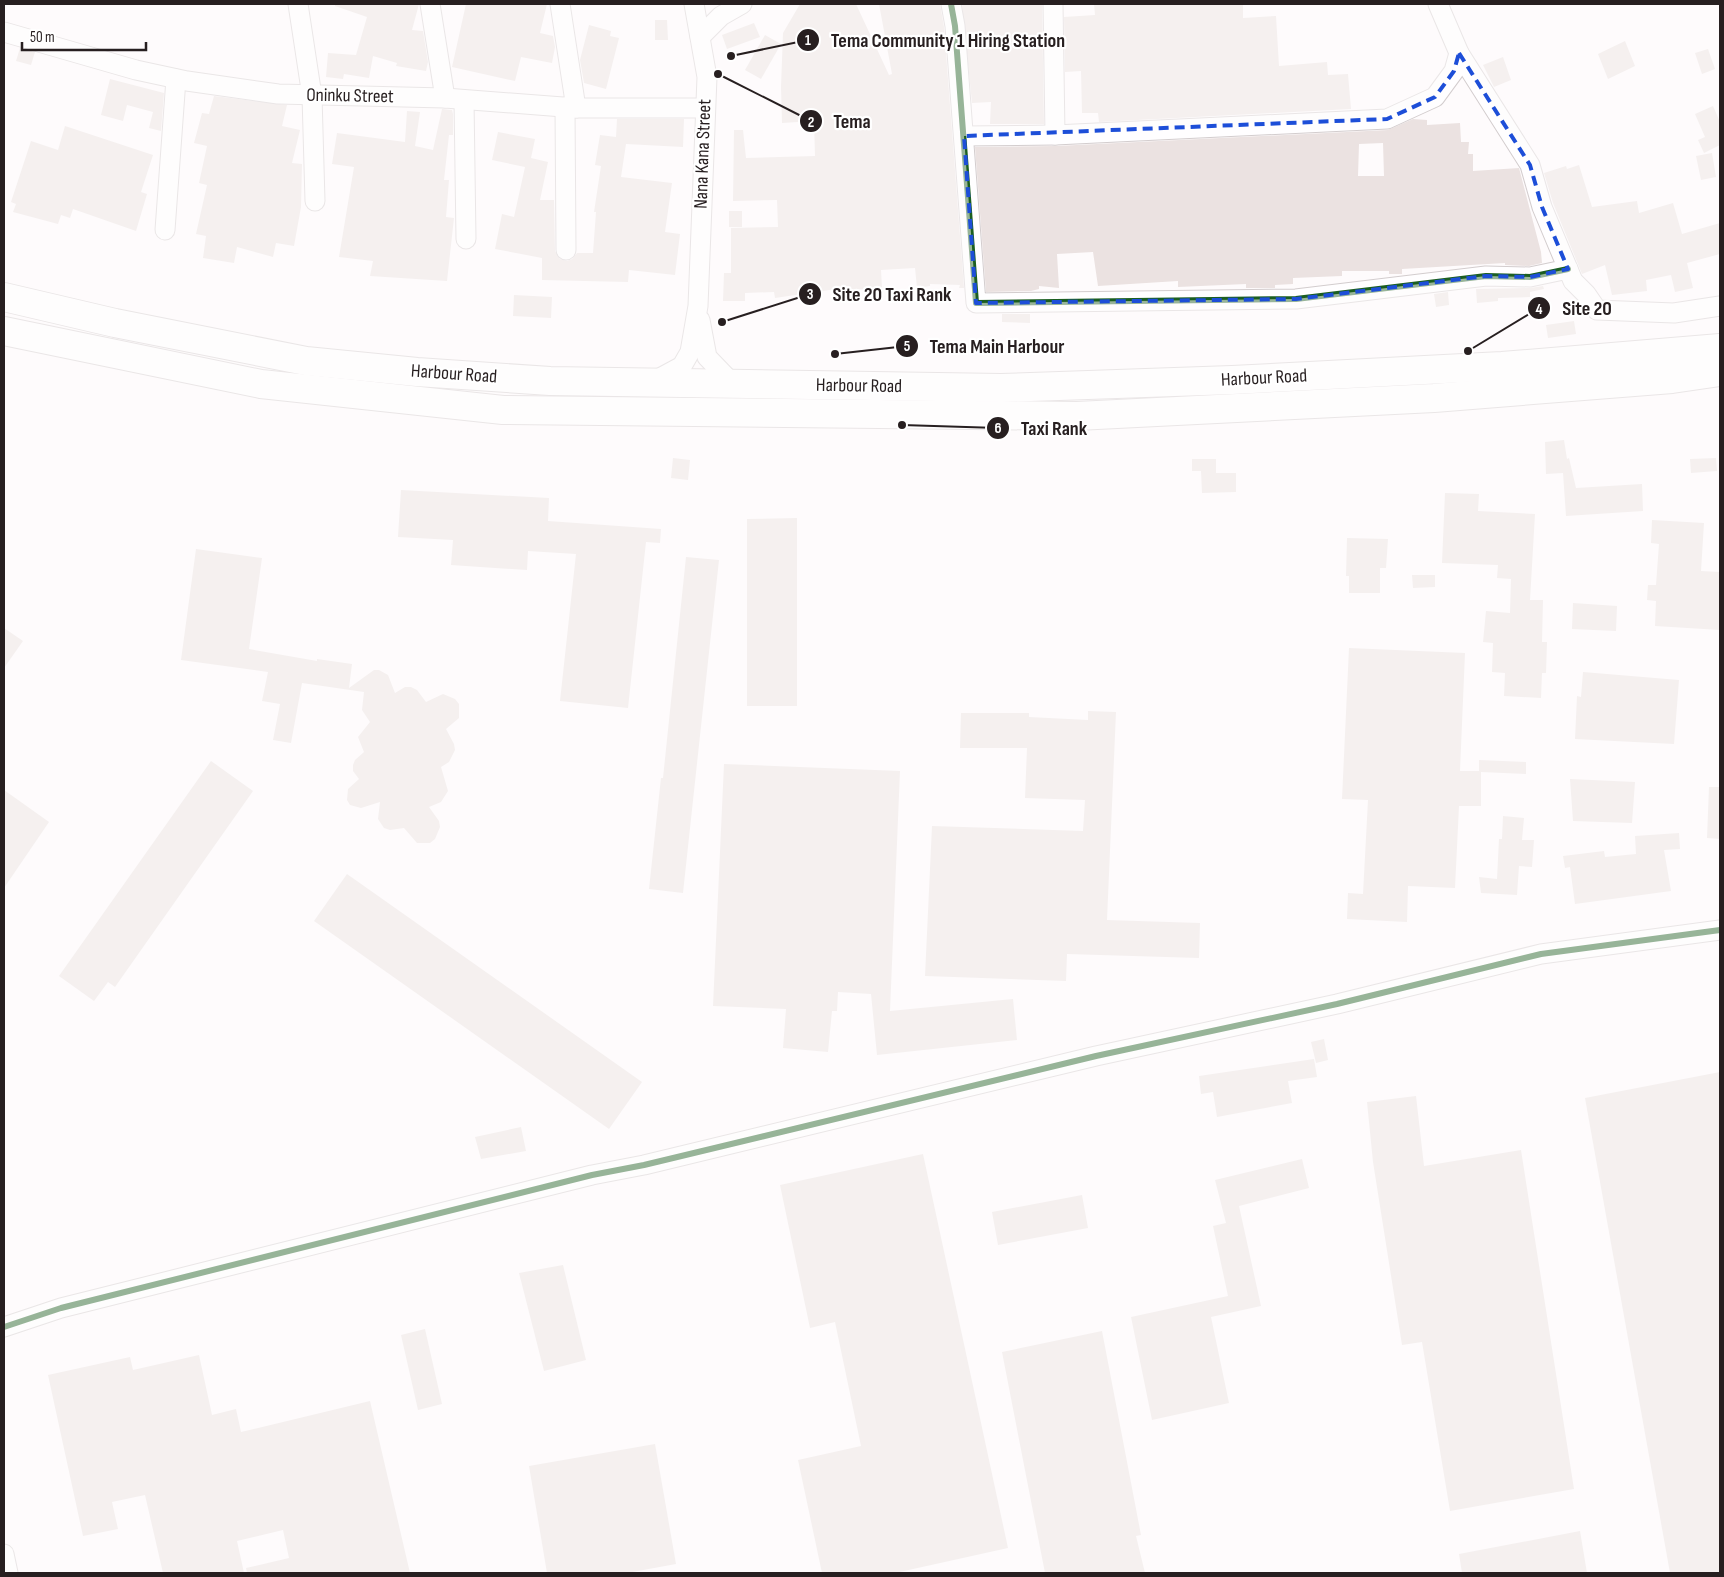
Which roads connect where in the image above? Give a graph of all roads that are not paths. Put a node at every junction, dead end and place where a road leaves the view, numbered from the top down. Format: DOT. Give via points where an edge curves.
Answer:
graph roads {
  1 [pos="298,4"];
  2 [pos="430,4"];
  3 [pos="560,4"];
  4 [pos="694,4"];
  5 [pos="742,4"];
  6 [pos="951,4"];
  7 [pos="1053,4"];
  8 [pos="1438,4"];
  9 [pos="4,32"];
  10 [pos="700,37"];
  11 [pos="1459,53"];
  12 [pos="176,79"];
  13 [pos="312,96"];
  14 [pos="445,98"];
  15 [pos="464,100"];
  16 [pos="570,107"];
  17 [pos="704,108"];
  18 [pos="1055,135"];
  19 [pos="964,136"];
  20 [pos="315,201"];
  21 [pos="165,230"];
  22 [pos="466,239"];
  23 [pos="566,250"];
  24 [pos="1568,269"];
  25 [pos="4,297"];
  26 [pos="698,306"];
  27 [pos="1720,306"];
  28 [pos="4,331"];
  29 [pos="1720,348"];
  30 [pos="1720,372"];
  31 [pos="650,382"];
  32 [pos="733,384"];
  33 [pos="1720,930"];
  34 [pos="4,1327"];
  35 [pos="4,1554"];
  36 [pos="8,1573"];
  1 -- 13 [label="street"];
  2 -- 14 [label="street"];
  3 -- 16 [label="street"];
  4 -- 10 [label="street, Nana Kana Street"];
  5 -- 10 [label="street" via="721,16"];
  6 -- 19 [label="street"];
  7 -- 18 [label="street"];
  8 -- 11 [label="street"];
  9 -- 12 [label="street, Oninku Street" via="104,63"];
  10 -- 17 [label="street, Nana Kana Street" via="707,77"];
  11 -- 18 [label="street" via="1454,71 1435,97 1387,119"];
  11 -- 24 [label="street" via="1530,165 1542,207"];
  12 -- 13 [label="street, Oninku Street"];
  12 -- 21 [label="street"];
  13 -- 14 [label="street, Oninku Street"];
  13 -- 20 [label="street"];
  14 -- 15 [label="street, Oninku Street"];
  15 -- 16 [label="street, Oninku Street"];
  15 -- 22 [label="street"];
  16 -- 17 [label="street, Oninku Street"];
  16 -- 23 [label="street"];
  17 -- 26 [label="street, Nana Kana Street"];
  18 -- 19 [label="street"];
  19 -- 24 [label="street" via="976,303 1296,300 1486,276 1530,277"];
  24 -- 27 [label="street" via="1573,282 1597,310 1674,313"];
  25 -- 31 [label="highway, Harbour Road" via="115,324 306,361 550,381"];
  26 -- 31 [label="street" via="690,352 682,366"];
  26 -- 32 [label="street" via="707,357"];
  28 -- 30 [label="highway, Harbour Road" via="261,384 503,410 1077,416 1434,398 1672,379"];
  29 -- 32 [label="highway, Harbour Road" via="1502,366 1232,380 1001,388"];
  31 -- 32 [label="highway, Harbour Road"];
  33 -- 34 [label="street" via="1541,954 1337,1004 1096,1056 341,1237 61,1308"];
  35 -- 36 [label="street"];
}
